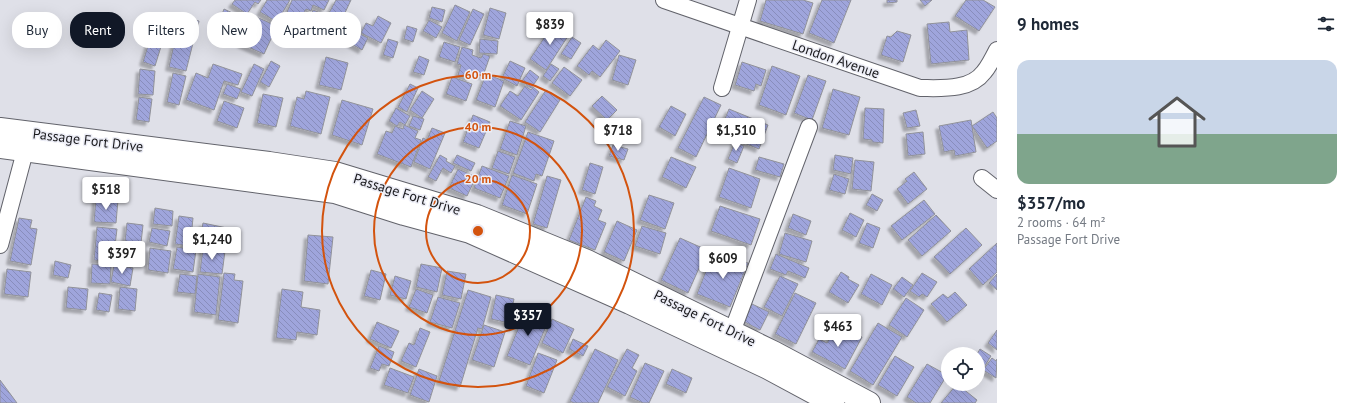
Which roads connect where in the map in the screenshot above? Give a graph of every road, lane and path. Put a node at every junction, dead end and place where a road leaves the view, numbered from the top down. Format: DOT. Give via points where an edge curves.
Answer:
graph roads {
  1 [pos="664,0"];
  2 [pos="748,0"];
  3 [pos="740,26"];
  4 [pos="997,50"];
  5 [pos="722,88"];
  6 [pos="809,127"];
  7 [pos="0,129"];
  8 [pos="28,141"];
  9 [pos="0,147"];
  10 [pos="982,178"];
  11 [pos="997,190"];
  12 [pos="0,245"];
  13 [pos="732,332"];
  14 [pos="833,403"];
  15 [pos="869,403"];
  1 -- 3 [label="street, London Avenue"];
  2 -- 3 [label="street"];
  3 -- 4 [label="street, London Avenue" via="920,88 949,89 972,82 984,74"];
  3 -- 5 [label="street"];
  6 -- 13 [label="street"];
  7 -- 8 [label="main road, Passage Fort Drive"];
  8 -- 9 [label="main road, Passage Fort Drive"];
  8 -- 12 [label="street"];
  8 -- 13 [label="main road, Passage Fort Drive" via="269,163 335,173 477,216 587,261"];
  8 -- 14 [label="main road, Passage Fort Drive" via="334,192 470,232 762,365"];
  10 -- 11 [label="street"];
  13 -- 15 [label="main road, Passage Fort Drive"];
}
